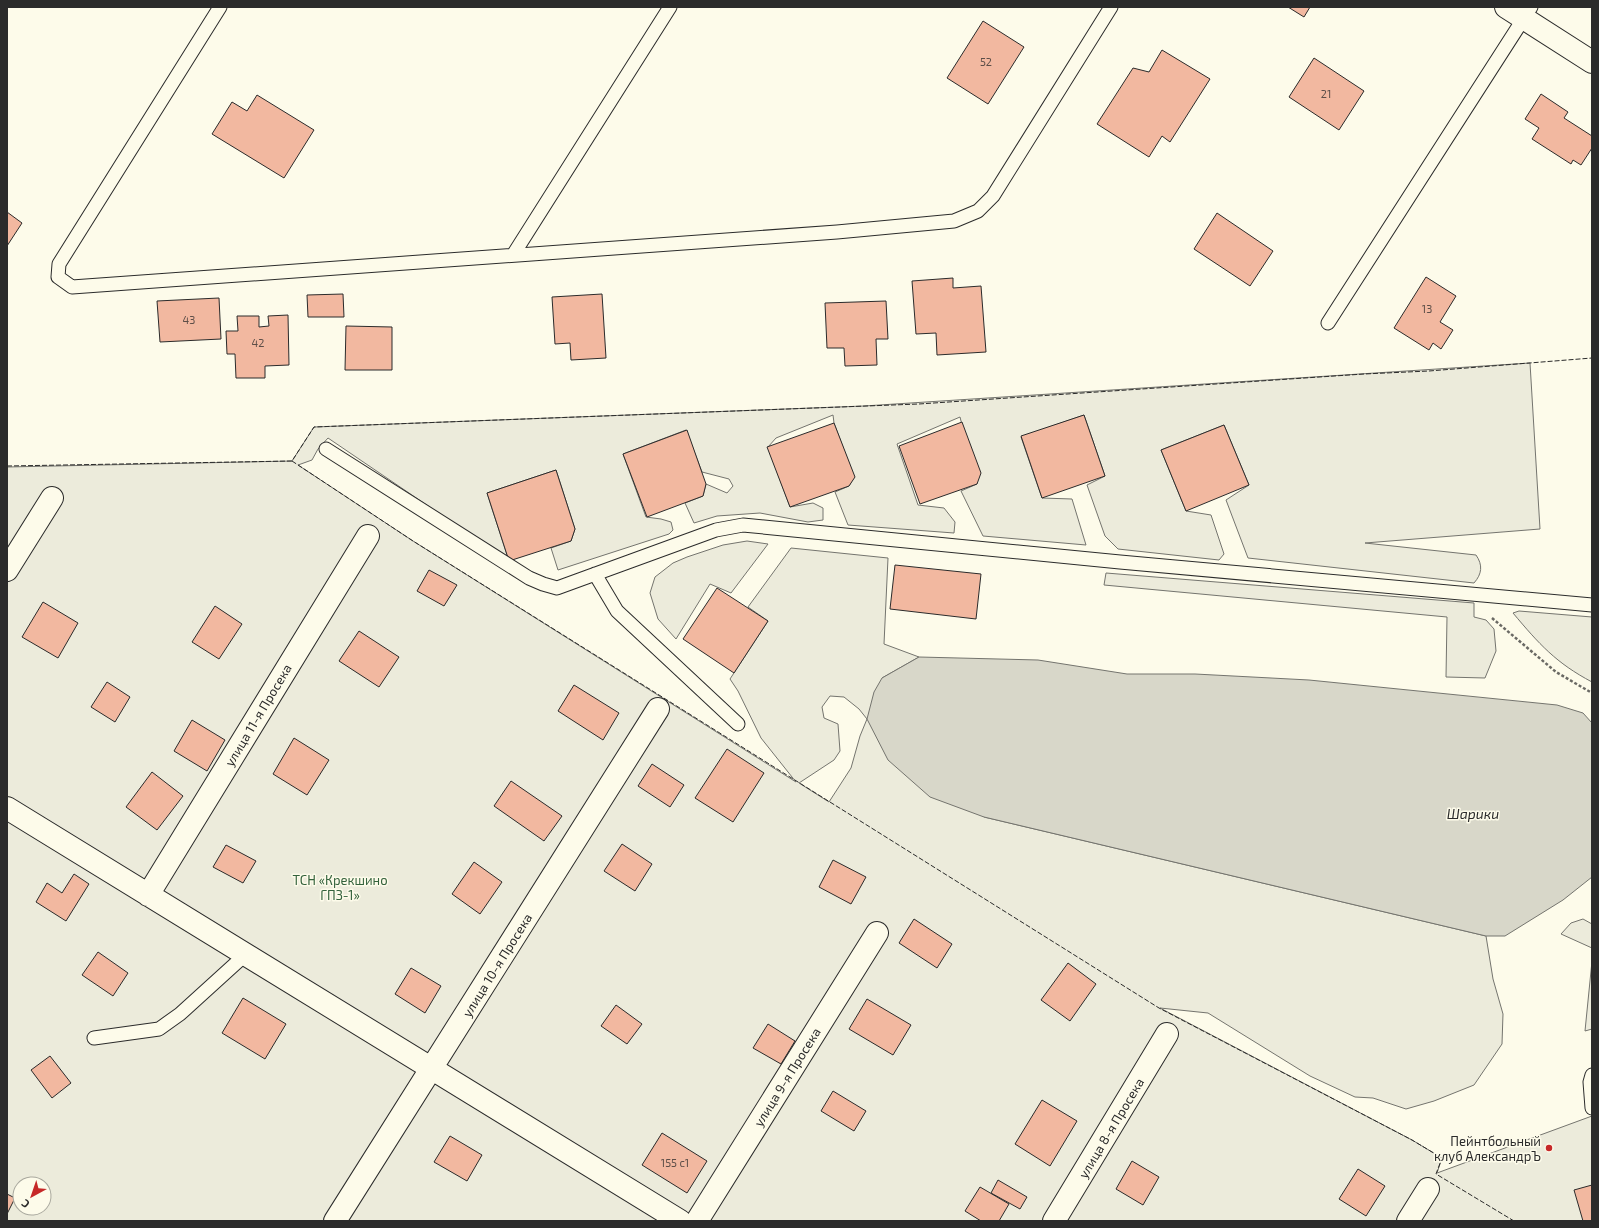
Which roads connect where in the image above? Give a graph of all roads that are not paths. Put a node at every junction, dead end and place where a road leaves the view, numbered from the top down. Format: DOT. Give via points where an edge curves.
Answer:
graph roads {
  1 [pos="220,7"];
  2 [pos="670,7"];
  3 [pos="1111,7"];
  4 [pos="1520,11"];
  5 [pos="1592,62"];
  6 [pos="513,255"];
  7 [pos="1328,323"];
  8 [pos="326,449"];
  9 [pos="52,498"];
  10 [pos="368,536"];
  11 [pos="7,570"];
  12 [pos="595,574"];
  13 [pos="1592,605"];
  14 [pos="658,709"];
  15 [pos="738,724"];
  16 [pos="7,808"];
  17 [pos="148,895"];
  18 [pos="876,933"];
  19 [pos="245,955"];
  20 [pos="1167,1034"];
  21 [pos="94,1038"];
  22 [pos="432,1069"];
  23 [pos="1592,1075"];
  24 [pos="1592,1108"];
  25 [pos="1428,1189"];
  26 [pos="335,1221"];
  27 [pos="680,1221"];
  28 [pos="697,1221"];
  29 [pos="1054,1221"];
  30 [pos="1408,1221"];
  1 -- 6 [label="lane" via="59,264 58,277 72,287"];
  2 -- 6 [label="lane"];
  3 -- 6 [label="lane" via="993,196 978,211 954,221"];
  4 -- 5 [label="street"];
  4 -- 7 [label="lane"];
  8 -- 12 [label="lane" via="536,581 557,588"];
  9 -- 11 [label="street"];
  10 -- 17 [label="street, улица 11-я Просека"];
  12 -- 13 [label="lane" via="716,530 743,525"];
  12 -- 15 [label="lane" via="617,611"];
  14 -- 22 [label="street, улица 10-я Просека"];
  16 -- 17 [label="street"];
  17 -- 19 [label="street"];
  18 -- 28 [label="street, улица 9-я Просека"];
  19 -- 21 [label="lane" via="180,1014 159,1029"];
  19 -- 22 [label="street"];
  20 -- 29 [label="street, улица 8-я Просека"];
  22 -- 26 [label="street, улица 10-я Просека"];
  22 -- 27 [label="street"];
  23 -- 24 [label="lane"];
  25 -- 30 [label="street"];
}
